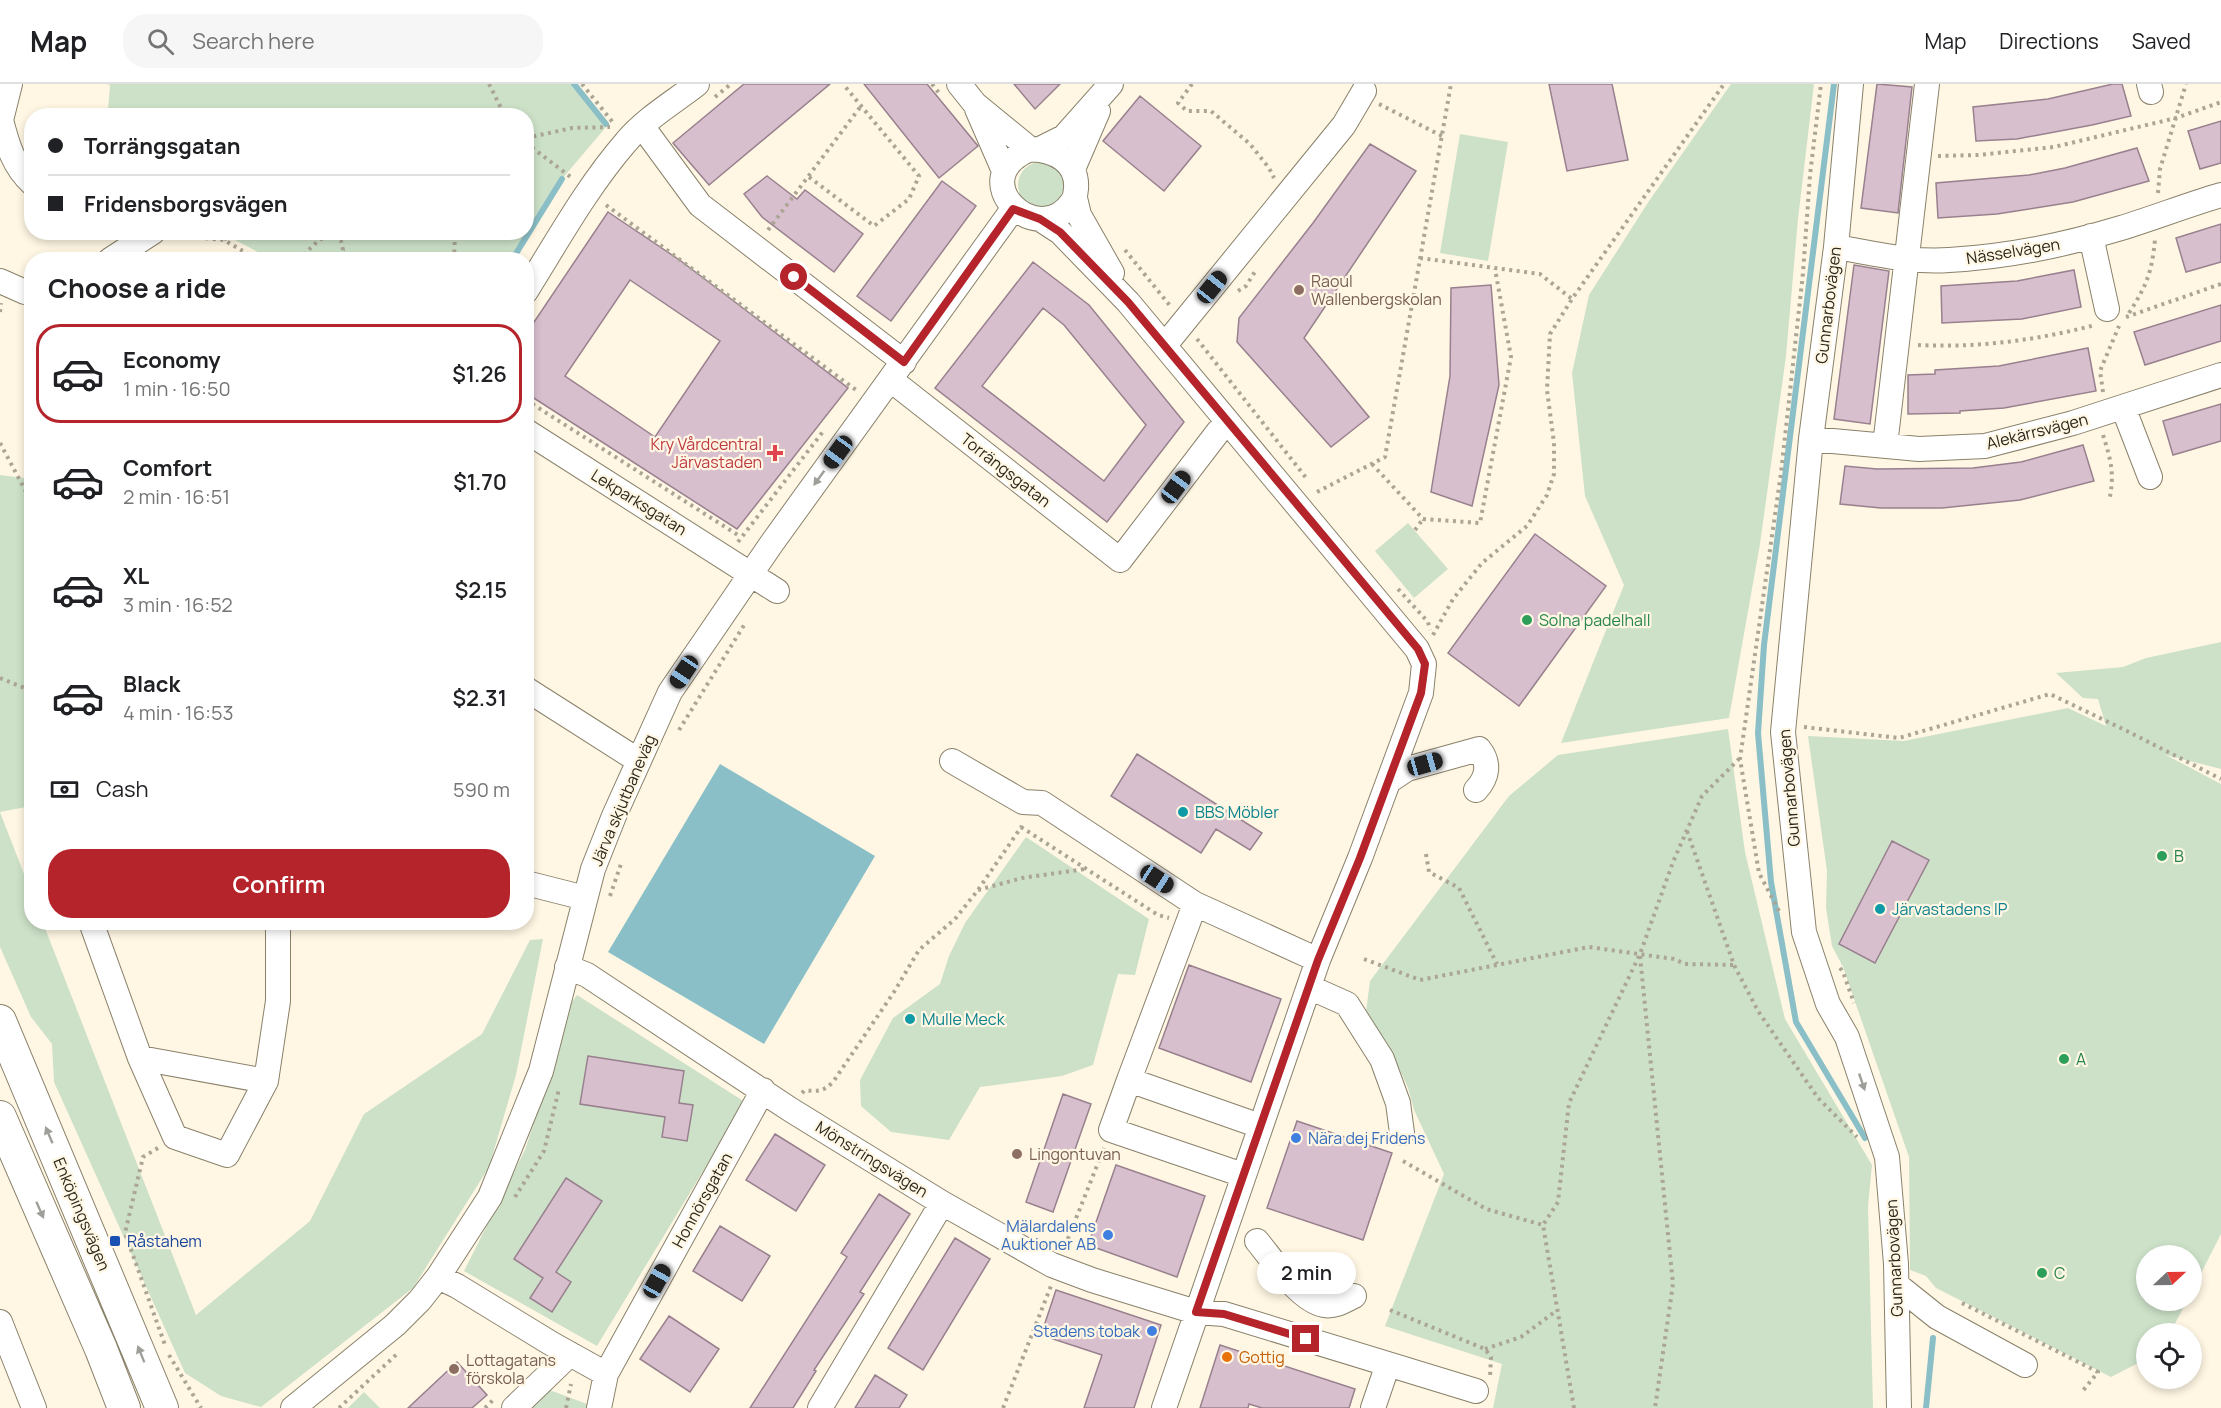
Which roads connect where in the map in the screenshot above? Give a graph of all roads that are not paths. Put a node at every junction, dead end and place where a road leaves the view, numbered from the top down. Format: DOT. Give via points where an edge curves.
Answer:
graph roads {
  1 [pos="10,84"];
  2 [pos="959,84"];
  3 [pos="1851,84"];
  4 [pos="1927,84"];
  5 [pos="1110,86"];
  6 [pos="706,91"];
  7 [pos="1368,96"];
  8 [pos="975,104"];
  9 [pos="0,122"];
  10 [pos="642,126"];
  11 [pos="1035,149"];
  12 [pos="1073,152"];
  13 [pos="1004,171"];
  14 [pos="24,176"];
  15 [pos="2221,195"];
  16 [pos="1075,198"];
  17 [pos="1013,209"];
  18 [pos="1040,219"];
  19 [pos="2091,236"];
  20 [pos="141,240"];
  21 [pos="1836,247"];
  22 [pos="122,252"];
  23 [pos="1908,259"];
  24 [pos="534,278"];
  25 [pos="0,281"];
  26 [pos="24,291"];
  27 [pos="1128,302"];
  28 [pos="2112,317"];
  29 [pos="1165,345"];
  30 [pos="898,371"];
  31 [pos="2221,375"];
  32 [pos="2112,410"];
  33 [pos="1218,432"];
  34 [pos="534,436"];
  35 [pos="1886,437"];
  36 [pos="1811,439"];
  37 [pos="2150,477"];
  38 [pos="766,584"];
  39 [pos="534,694"];
  40 [pos="639,761"];
  41 [pos="952,761"];
  42 [pos="1389,781"];
  43 [pos="1476,790"];
  44 [pos="534,885"];
  45 [pos="585,898"];
  46 [pos="1195,904"];
  47 [pos="94,930"];
  48 [pos="278,930"];
  49 [pos="1318,960"];
  50 [pos="567,967"];
  51 [pos="1309,987"];
  52 [pos="0,1021"];
  53 [pos="140,1058"];
  54 [pos="1129,1080"];
  55 [pos="266,1081"];
  56 [pos="763,1090"];
  57 [pos="0,1118"];
  58 [pos="1260,1126"];
  59 [pos="1402,1133"];
  60 [pos="1243,1174"];
  61 [pos="942,1203"];
  62 [pos="1257,1241"];
  63 [pos="1896,1275"];
  64 [pos="438,1277"];
  65 [pos="1354,1296"];
  66 [pos="1196,1312"];
  67 [pos="0,1322"];
  68 [pos="1388,1364"];
  69 [pos="2025,1365"];
  70 [pos="571,1366"];
  71 [pos="606,1374"];
  72 [pos="1476,1391"];
  73 [pos="32,1408"];
  74 [pos="124,1408"];
  75 [pos="162,1408"];
  76 [pos="293,1408"];
  77 [pos="514,1408"];
  78 [pos="598,1408"];
  79 [pos="820,1408"];
  80 [pos="1164,1408"];
  81 [pos="1373,1408"];
  82 [pos="1899,1408"];
  1 -- 9 [label="street"];
  2 -- 8 [label="street"];
  3 -- 21 [label="street, Gunnarbovägen"];
  4 -- 23 [label="street"];
  5 -- 12 [label="street"];
  6 -- 10 [label="street"];
  7 -- 29 [label="street"];
  8 -- 11 [label="street"];
  8 -- 13 [label="street"];
  9 -- 14 [label="street" via="9,150"];
  10 -- 24 [label="street" via="589,191"];
  10 -- 30 [label="street, Torrängsgatan" via="700,205"];
  11 -- 12 [label="street"];
  11 -- 12 [label="street" via="1059,156"];
  11 -- 13 [label="street" via="1016,155"];
  12 -- 16 [label="street"];
  13 -- 17 [label="street" via="1003,191"];
  15 -- 19 [label="street, Nässelvägen"];
  16 -- 18 [label="street" via="1062,213"];
  16 -- 27 [label="street" via="1079,215"];
  17 -- 18 [label="street"];
  17 -- 30 [label="street, Järva skjutbaneväg"];
  18 -- 27 [label="street" via="1060,232"];
  19 -- 23 [label="street, Nässelvägen" via="2038,250 1948,260"];
  19 -- 28 [label="street"];
  20 -- 22 [label="street"];
  21 -- 23 [label="street, Nässelvägen"];
  21 -- 36 [label="street, Gunnarbovägen"];
  23 -- 35 [label="street"];
  25 -- 26 [label="street"];
  27 -- 29 [label="street"];
  29 -- 42 [label="street" via="1418,649 1425,664 1421,693"];
  30 -- 33 [label="street, Torrängsgatan" via="1120,560"];
  30 -- 38 [label="street, Järva skjutbaneväg, one-way"];
  31 -- 32 [label="street, Alekärrsvägen"];
  32 -- 36 [label="street, Alekärrsvägen" via="1985,446 1919,448"];
  32 -- 37 [label="street"];
  34 -- 38 [label="street, Lekparksgatan"];
  36 -- 63 [label="street, Gunnarbovägen, one-way" via="1783,732 1797,878 1804,932 1828,1004 1850,1021 1887,1157"];
  38 -- 40 [label="street, Järva skjutbaneväg" via="670,692"];
  39 -- 40 [label="street"];
  40 -- 45 [label="street, Järva skjutbaneväg" via="605,837"];
  41 -- 46 [label="street" via="1023,802 1042,803"];
  42 -- 43 [label="street" via="1407,769 1479,749 1488,766 1483,783"];
  42 -- 49 [label="street"];
  44 -- 45 [label="street"];
  45 -- 50 [label="street, Järva skjutbaneväg"];
  46 -- 49 [label="street"];
  46 -- 54 [label="street"];
  47 -- 53 [label="street"];
  48 -- 55 [label="street" via="278,1001"];
  49 -- 51 [label="street"];
  50 -- 56 [label="street, Mönstringsvägen" via="587,975"];
  50 -- 64 [label="street, Järva skjutbaneväg" via="541,1071 490,1197"];
  51 -- 58 [label="street"];
  51 -- 59 [label="street" via="1347,1004 1382,1059 1398,1103"];
  75 -- 52 [label="main road, Enköpingsvägen, one-way"];
  53 -- 55 [label="street"];
  53 -- 55 [label="street" via="176,1137 227,1155"];
  54 -- 58 [label="street"];
  54 -- 60 [label="street" via="1111,1130"];
  56 -- 61 [label="street, Mönstringsvägen"];
  56 -- 71 [label="street, Honnörsgatan"];
  57 -- 74 [label="main road, one-way"];
  58 -- 60 [label="street"];
  60 -- 66 [label="street"];
  61 -- 66 [label="street, Mönstringsvägen" via="1062,1257 1092,1280"];
  61 -- 79 [label="street"];
  62 -- 65 [label="street" via="1307,1298 1323,1305 1339,1305"];
  63 -- 69 [label="street" via="1937,1317"];
  63 -- 82 [label="street, Gunnarbovägen"];
  64 -- 70 [label="street" via="457,1286"];
  64 -- 76 [label="street, Järva skjutbaneväg" via="395,1325"];
  66 -- 68 [label="street, Mönstringsvägen" via="1224,1314"];
  66 -- 80 [label="street"];
  67 -- 73 [label="street"];
  68 -- 72 [label="street, Mönstringsvägen"];
  68 -- 81 [label="street"];
  70 -- 71 [label="street"];
  70 -- 77 [label="street"];
  71 -- 78 [label="street, Honnörsgatan"];
}
